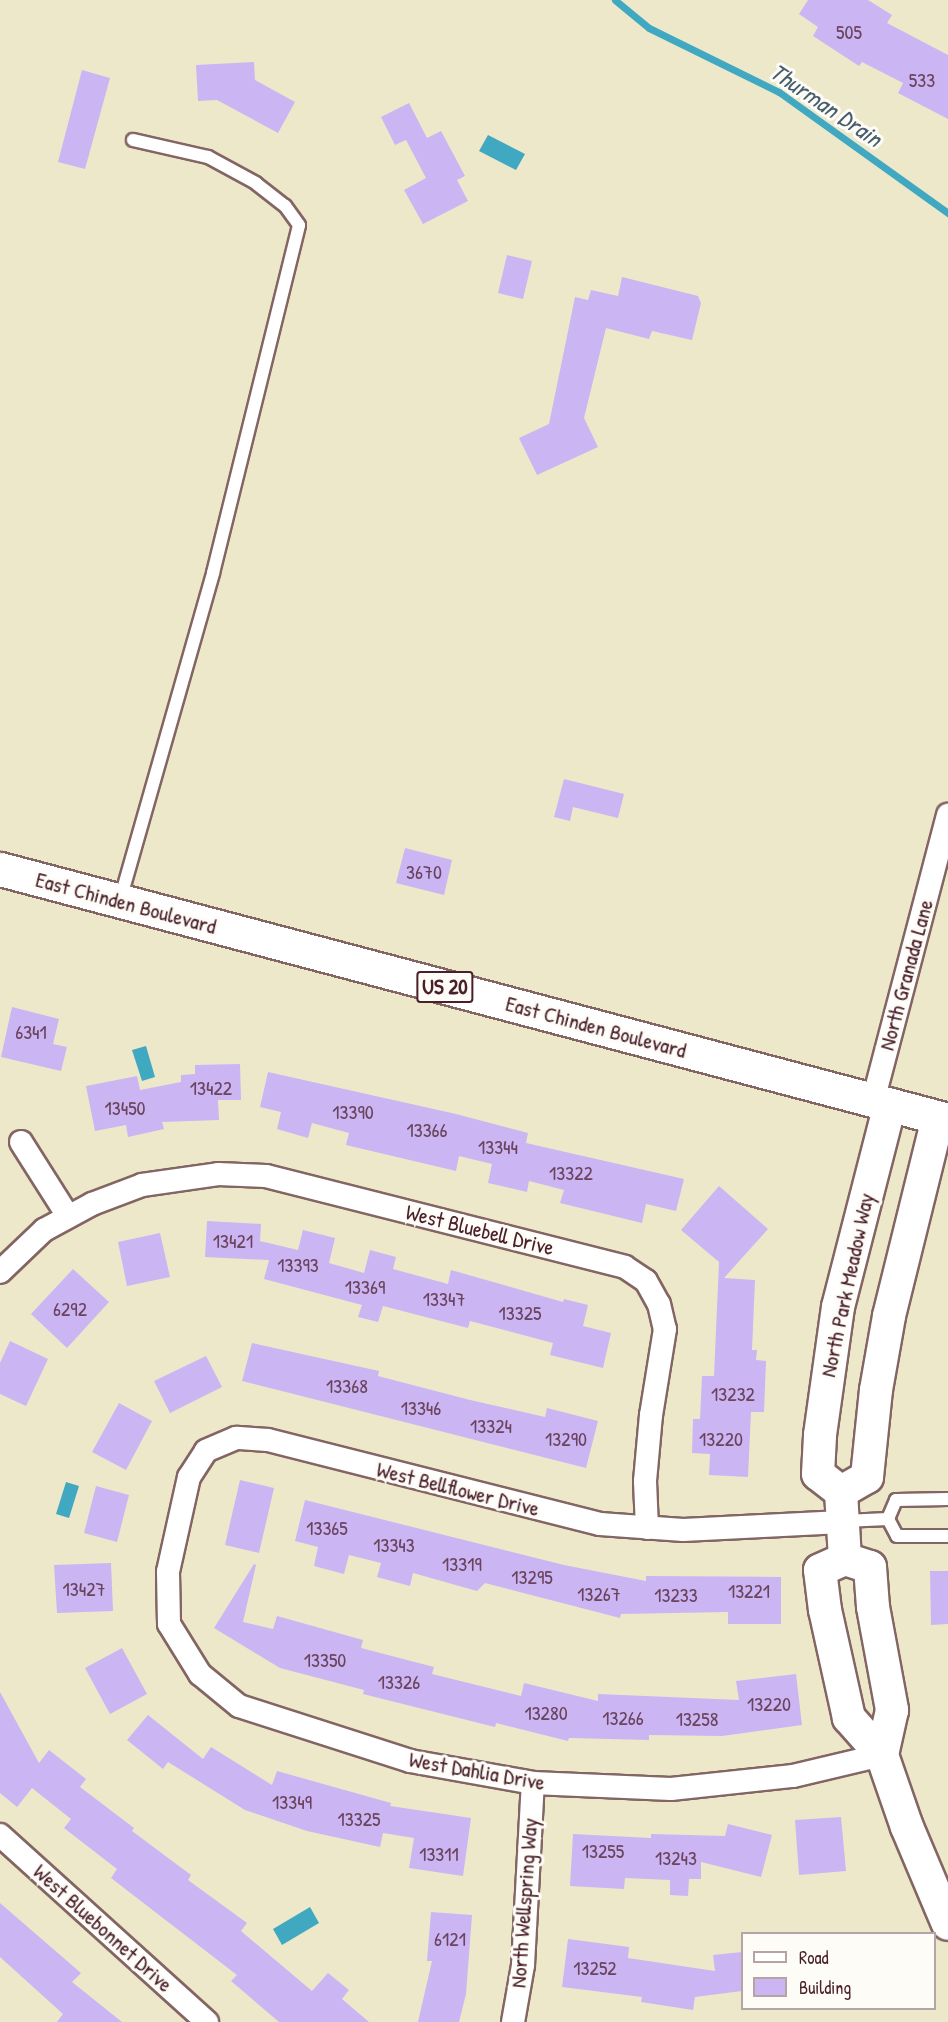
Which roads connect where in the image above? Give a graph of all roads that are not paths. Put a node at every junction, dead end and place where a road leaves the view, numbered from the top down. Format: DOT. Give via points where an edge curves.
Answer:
graph roads {
  1 [pos="133,140"];
  2 [pos="948,815"];
  3 [pos="0,869"];
  4 [pos="120,901"];
  5 [pos="882,1103"];
  6 [pos="943,1119"];
  7 [pos="21,1142"];
  8 [pos="68,1216"];
  9 [pos="0,1272"];
  10 [pos="948,1499"];
  11 [pos="841,1507"];
  12 [pos="888,1519"];
  13 [pos="647,1527"];
  14 [pos="948,1536"];
  15 [pos="845,1559"];
  16 [pos="168,1572"];
  17 [pos="882,1755"];
  18 [pos="533,1783"];
  19 [pos="0,1835"];
  20 [pos="948,1924"];
  21 [pos="207,2022"];
  22 [pos="513,2022"];
  1 -- 4 [label="lane" via="208,157 256,183 285,206 299,225 213,573"];
  2 -- 5 [label="street, North Granada Lane"];
  3 -- 4 [label="main road, East Chinden Boulevard / US 20"];
  4 -- 5 [label="main road, East Chinden Boulevard / US 20"];
  5 -- 6 [label="main road, East Chinden Boulevard / US 20"];
  5 -- 11 [label="street, North Park Meadow Way" via="825,1384 818,1474"];
  6 -- 11 [label="street" via="889,1316 867,1477"];
  7 -- 8 [label="street"];
  8 -- 9 [label="street, West Bluebell Drive" via="44,1230"];
  8 -- 13 [label="street, West Bluebell Drive" via="117,1194 167,1179 219,1174 266,1176 625,1267 646,1281 659,1304 665,1329 651,1415 645,1481"];
  10 -- 12 [label="lane" via="896,1500"];
  11 -- 12 [label="lane"];
  11 -- 13 [label="street, West Bellflower Drive" via="683,1530"];
  11 -- 15 [label="street"];
  12 -- 14 [label="lane" via="897,1536"];
  13 -- 16 [label="street, West Bellflower Drive" via="571,1518 267,1440 236,1438 206,1451 189,1477"];
  15 -- 17 [label="street" via="870,1566 873,1607 892,1710"];
  15 -- 17 [label="street" via="820,1570 825,1610 849,1718"];
  16 -- 18 [label="street, West Dahlia Drive" via="171,1632 200,1674 238,1706 410,1761"];
  17 -- 18 [label="street, West Dahlia Drive" via="793,1776 732,1785 609,1789"];
  17 -- 20 [label="street"];
  18 -- 22 [label="street, North Wellspring Way" via="523,1965"];
  19 -- 21 [label="street, West Bluebonnet Drive"];
}
